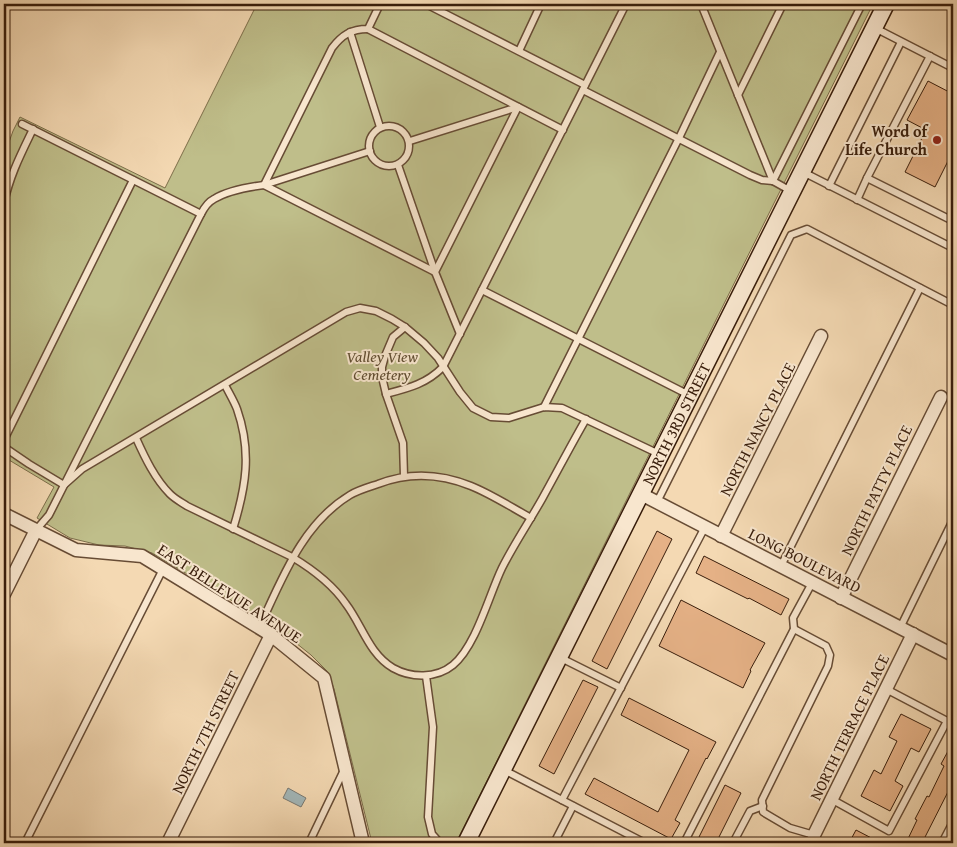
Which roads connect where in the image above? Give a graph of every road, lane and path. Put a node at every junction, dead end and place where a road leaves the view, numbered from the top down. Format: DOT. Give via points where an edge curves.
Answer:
graph roads {
  1 [pos="380,4"];
  2 [pos="426,4"];
  3 [pos="541,4"];
  4 [pos="626,4"];
  5 [pos="783,4"];
  6 [pos="862,4"];
  7 [pos="883,5"];
  8 [pos="703,6"];
  9 [pos="874,28"];
  10 [pos="368,29"];
  11 [pos="350,32"];
  12 [pos="901,42"];
  13 [pos="519,50"];
  14 [pos="720,52"];
  15 [pos="930,56"];
  16 [pos="953,68"];
  17 [pos="584,87"];
  18 [pos="738,95"];
  19 [pos="518,107"];
  20 [pos="22,124"];
  21 [pos="380,128"];
  22 [pos="33,129"];
  23 [pos="562,130"];
  24 [pos="679,138"];
  25 [pos="410,141"];
  26 [pos="370,151"];
  27 [pos="398,165"];
  28 [pos="802,172"];
  29 [pos="868,178"];
  30 [pos="133,180"];
  31 [pos="773,181"];
  32 [pos="264,184"];
  33 [pos="829,186"];
  34 [pos="792,192"];
  35 [pos="857,200"];
  36 [pos="4,202"];
  37 [pos="201,214"];
  38 [pos="953,221"];
  39 [pos="953,248"];
  40 [pos="435,272"];
  41 [pos="920,288"];
  42 [pos="482,290"];
  43 [pos="953,305"];
  44 [pos="405,328"];
  45 [pos="460,334"];
  46 [pos="821,336"];
  47 [pos="578,340"];
  48 [pos="443,367"];
  49 [pos="225,385"];
  50 [pos="386,394"];
  51 [pos="690,396"];
  52 [pos="941,397"];
  53 [pos="544,406"];
  54 [pos="586,419"];
  55 [pos="136,438"];
  56 [pos="4,440"];
  57 [pos="4,447"];
  58 [pos="661,455"];
  59 [pos="404,476"];
  60 [pos="64,485"];
  61 [pos="641,494"];
  62 [pos="657,502"];
  63 [pos="4,514"];
  64 [pos="531,518"];
  65 [pos="953,520"];
  66 [pos="705,527"];
  67 [pos="233,528"];
  68 [pos="36,530"];
  69 [pos="721,536"];
  70 [pos="292,557"];
  71 [pos="781,567"];
  72 [pos="163,569"];
  73 [pos="812,582"];
  74 [pos="4,594"];
  75 [pos="841,598"];
  76 [pos="259,628"];
  77 [pos="900,628"];
  78 [pos="794,629"];
  79 [pos="913,634"];
  80 [pos="271,635"];
  81 [pos="953,656"];
  82 [pos="559,657"];
  83 [pos="426,676"];
  84 [pos="621,688"];
  85 [pos="886,689"];
  86 [pos="345,768"];
  87 [pos="503,770"];
  88 [pos="831,799"];
  89 [pos="562,800"];
  90 [pos="573,806"];
  91 [pos="762,806"];
  92 [pos="953,822"];
  93 [pos="814,834"];
  94 [pos="25,843"];
  95 [pos="168,843"];
  96 [pos="310,843"];
  97 [pos="363,843"];
  98 [pos="440,843"];
  99 [pos="466,843"];
  100 [pos="554,843"];
  101 [pos="645,843"];
  102 [pos="684,843"];
  103 [pos="733,843"];
  104 [pos="942,843"];
  1 -- 10 [label="lane"];
  2 -- 13 [label="lane"];
  3 -- 13 [label="lane"];
  4 -- 17 [label="lane"];
  5 -- 18 [label="lane"];
  6 -- 31 [label="lane"];
  7 -- 9 [label="main road, NORTH 3RD STREET"];
  8 -- 14 [label="lane"];
  9 -- 12 [label="lane"];
  9 -- 28 [label="main road, NORTH 3RD STREET"];
  10 -- 11 [label="lane"];
  10 -- 19 [label="lane"];
  11 -- 21 [label="lane"];
  11 -- 32 [label="lane" via="332,48"];
  12 -- 15 [label="lane"];
  12 -- 33 [label="lane"];
  13 -- 17 [label="lane"];
  14 -- 18 [label="lane"];
  14 -- 24 [label="lane"];
  15 -- 16 [label="lane"];
  15 -- 29 [label="lane"];
  17 -- 23 [label="lane"];
  17 -- 24 [label="lane"];
  18 -- 31 [label="lane"];
  19 -- 23 [label="lane"];
  19 -- 25 [label="lane"];
  19 -- 40 [label="lane"];
  20 -- 22 [label="lane"];
  21 -- 25 [label="lane" via="386,125 398,127"];
  21 -- 26 [label="lane" via="371,136"];
  22 -- 30 [label="lane"];
  22 -- 36 [label="lane" via="8,183"];
  23 -- 42 [label="lane"];
  24 -- 31 [label="lane" via="750,176"];
  24 -- 47 [label="lane"];
  25 -- 27 [label="lane" via="408,155"];
  26 -- 27 [label="lane" via="379,164"];
  26 -- 32 [label="lane"];
  27 -- 40 [label="lane"];
  28 -- 33 [label="lane"];
  28 -- 34 [label="main road, NORTH 3RD STREET"];
  29 -- 35 [label="lane"];
  29 -- 38 [label="lane"];
  30 -- 37 [label="lane"];
  30 -- 56 [label="lane"];
  31 -- 34 [label="lane"];
  32 -- 37 [label="lane" via="214,199"];
  32 -- 40 [label="lane"];
  33 -- 35 [label="lane"];
  34 -- 51 [label="main road, NORTH 3RD STREET"];
  35 -- 39 [label="lane"];
  37 -- 60 [label="lane"];
  40 -- 45 [label="lane"];
  41 -- 43 [label="lane"];
  41 -- 62 [label="lane" via="807,230 791,235"];
  41 -- 71 [label="lane"];
  42 -- 45 [label="lane"];
  42 -- 47 [label="lane"];
  44 -- 48 [label="lane" via="424,342"];
  44 -- 49 [label="lane" via="376,311 360,308 346,312"];
  44 -- 50 [label="lane" via="394,336 385,356 382,377"];
  45 -- 48 [label="lane"];
  46 -- 69 [label="street, NORTH NANCY PLACE"];
  47 -- 51 [label="lane"];
  47 -- 53 [label="lane"];
  48 -- 50 [label="lane" via="422,383"];
  48 -- 53 [label="lane" via="473,408 491,417 509,418"];
  49 -- 55 [label="lane"];
  49 -- 67 [label="lane" via="237,408 245,448 244,485"];
  50 -- 59 [label="lane" via="403,443"];
  51 -- 58 [label="main road, NORTH 3RD STREET"];
  52 -- 75 [label="street, NORTH PATTY PLACE"];
  53 -- 54 [label="lane" via="562,408"];
  54 -- 58 [label="lane"];
  54 -- 64 [label="lane"];
  55 -- 60 [label="lane" via="82,469"];
  55 -- 67 [label="lane" via="146,460 171,495 186,506"];
  57 -- 60 [label="lane"];
  58 -- 61 [label="main road, NORTH 3RD STREET"];
  59 -- 64 [label="lane" via="446,478 471,486"];
  59 -- 70 [label="lane" via="351,494 336,504 307,534"];
  60 -- 68 [label="lane" via="49,515"];
  61 -- 62 [label="street, LONG BOULEVARD"];
  61 -- 82 [label="main road, NORTH 3RD STREET"];
  62 -- 66 [label="street, LONG BOULEVARD"];
  63 -- 68 [label="street, EAST BELLEVUE AVENUE"];
  64 -- 83 [label="lane" via="502,567 464,653 442,672"];
  65 -- 77 [label="lane"];
  66 -- 69 [label="street, LONG BOULEVARD"];
  66 -- 84 [label="lane"];
  67 -- 70 [label="lane"];
  68 -- 72 [label="street, EAST BELLEVUE AVENUE" via="76,550 142,556"];
  68 -- 74 [label="street"];
  69 -- 71 [label="street, LONG BOULEVARD"];
  70 -- 76 [label="lane"];
  70 -- 83 [label="lane" via="327,583 346,603 378,656 403,673"];
  71 -- 73 [label="street, LONG BOULEVARD"];
  72 -- 76 [label="street, EAST BELLEVUE AVENUE"];
  72 -- 94 [label="lane"];
  73 -- 75 [label="street, LONG BOULEVARD"];
  73 -- 78 [label="lane" via="793,618"];
  75 -- 77 [label="street, LONG BOULEVARD"];
  76 -- 80 [label="street, EAST BELLEVUE AVENUE"];
  77 -- 79 [label="street, LONG BOULEVARD"];
  78 -- 91 [label="lane" via="826,646 830,655 828,666 762,800"];
  78 -- 102 [label="lane"];
  79 -- 81 [label="street, LONG BOULEVARD"];
  79 -- 85 [label="street, NORTH TERRACE PLACE"];
  80 -- 86 [label="street, EAST BELLEVUE AVENUE" via="324,678"];
  80 -- 95 [label="street, NORTH 7TH STREET"];
  82 -- 84 [label="lane"];
  82 -- 87 [label="main road, NORTH 3RD STREET"];
  83 -- 98 [label="lane" via="433,727 428,817 432,834"];
  84 -- 89 [label="lane"];
  85 -- 88 [label="street, NORTH TERRACE PLACE"];
  85 -- 88 [label="lane" via="947,721 890,831"];
  86 -- 96 [label="lane"];
  86 -- 97 [label="street, EAST BELLEVUE AVENUE"];
  87 -- 89 [label="lane"];
  87 -- 99 [label="main road, NORTH 3RD STREET"];
  88 -- 93 [label="street, NORTH TERRACE PLACE"];
  89 -- 90 [label="lane"];
  90 -- 100 [label="lane"];
  90 -- 101 [label="lane"];
  91 -- 93 [label="lane" via="763,812 790,828"];
  91 -- 103 [label="lane" via="750,811"];
  92 -- 104 [label="lane"];
}
